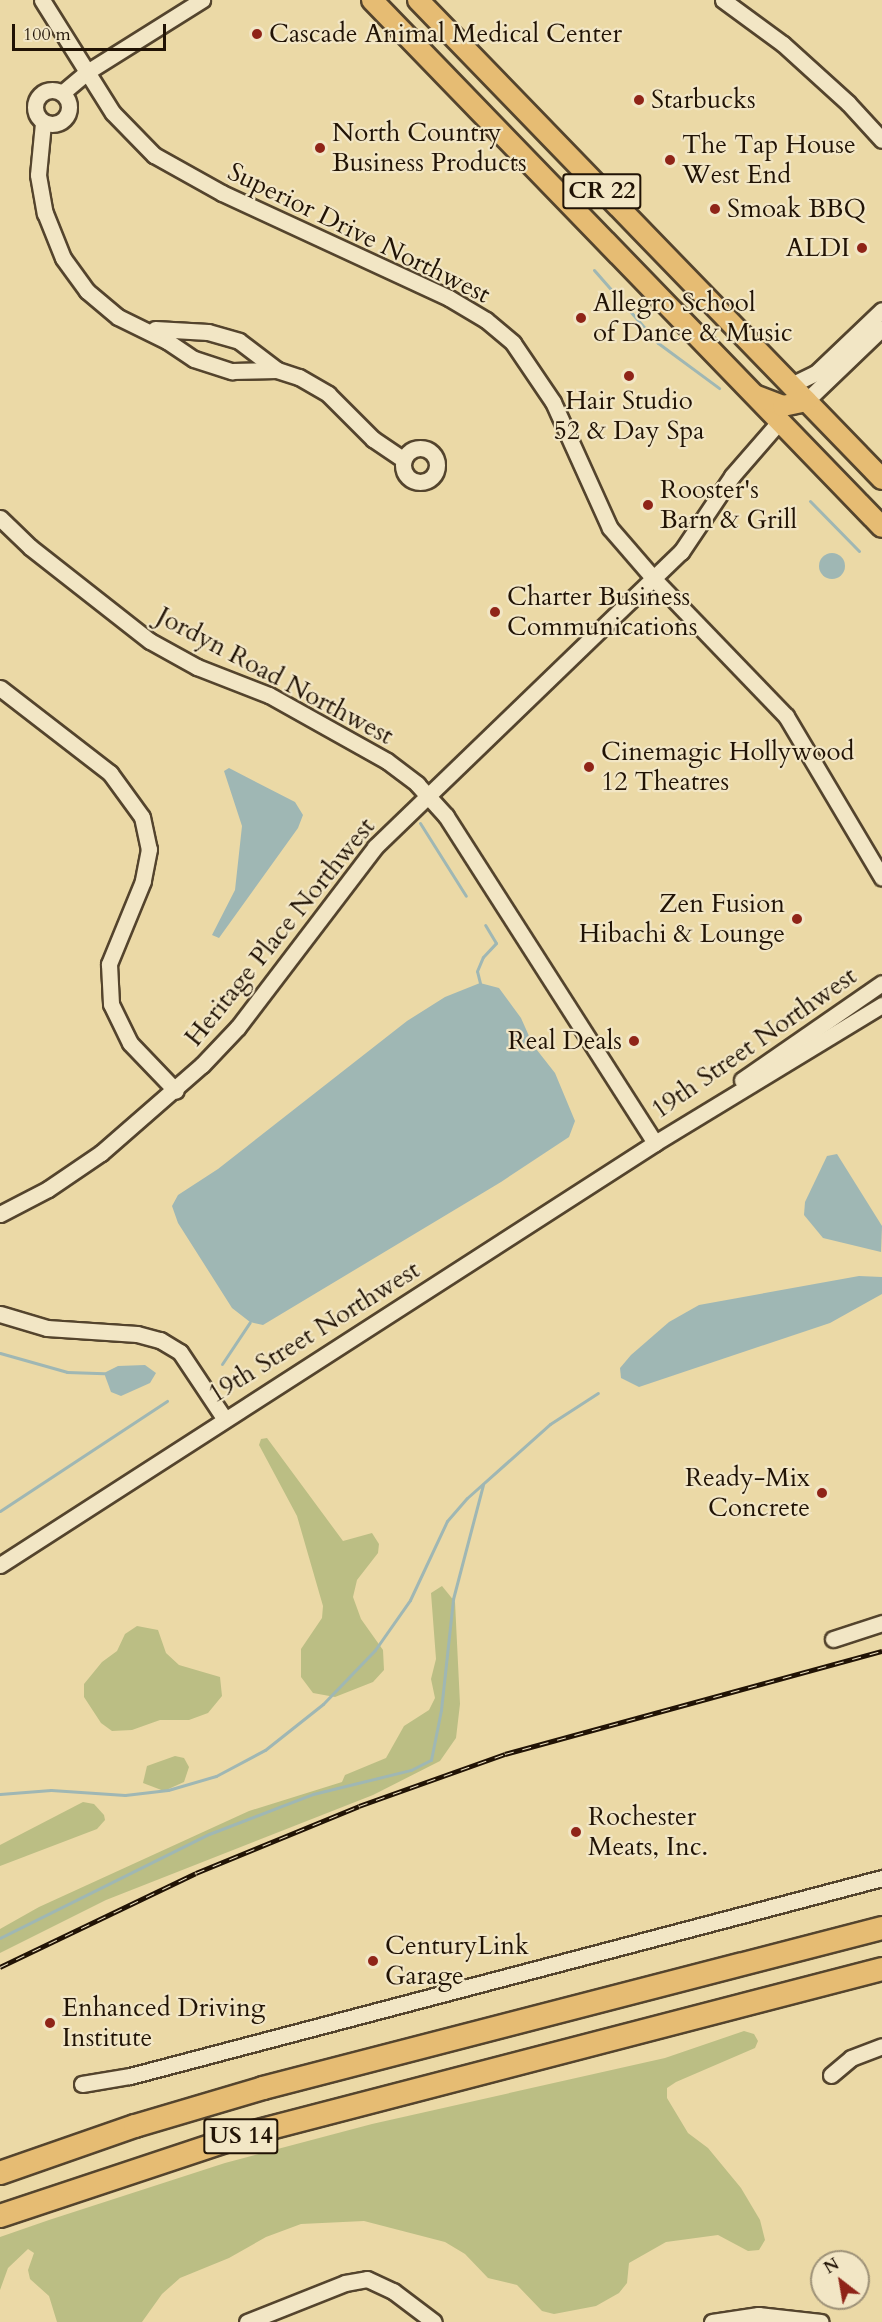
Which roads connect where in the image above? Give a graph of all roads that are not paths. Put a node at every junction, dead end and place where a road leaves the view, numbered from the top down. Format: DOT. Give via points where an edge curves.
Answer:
graph roads {
  1 [pos="42,0"];
  2 [pos="202,0"];
  3 [pos="372,0"];
  4 [pos="418,0"];
  5 [pos="731,2"];
  6 [pos="87,72"];
  7 [pos="62,93"];
  8 [pos="43,123"];
  9 [pos="882,140"];
  10 [pos="882,310"];
  11 [pos="143,328"];
  12 [pos="882,328"];
  13 [pos="278,370"];
  14 [pos="791,385"];
  15 [pos="752,393"];
  16 [pos="806,401"];
  17 [pos="779,422"];
  18 [pos="404,460"];
  19 [pos="882,479"];
  20 [pos="0,518"];
  21 [pos="882,527"];
  22 [pos="654,579"];
  23 [pos="0,688"];
  24 [pos="429,796"];
  25 [pos="882,878"];
  26 [pos="882,983"];
  27 [pos="882,1005"];
  28 [pos="176,1091"];
  29 [pos="655,1143"];
  30 [pos="0,1214"];
  31 [pos="0,1314"];
  32 [pos="224,1418"];
  33 [pos="0,1565"];
  34 [pos="882,1623"];
  35 [pos="833,1639"];
  36 [pos="882,1878"];
  37 [pos="882,1928"];
  38 [pos="882,1969"];
  39 [pos="882,2046"];
  40 [pos="831,2075"];
  41 [pos="82,2084"];
  42 [pos="0,2173"];
  43 [pos="0,2216"];
  44 [pos="247,2322"];
  45 [pos="434,2322"];
  46 [pos="712,2322"];
  47 [pos="821,2322"];
  1 -- 6 [label="street, Superior Drive Northwest"];
  2 -- 6 [label="street"];
  3 -- 15 [label="main road, CR 22"];
  4 -- 14 [label="main road, CR 22"];
  5 -- 9 [label="street" via="783,44"];
  6 -- 7 [label="street"];
  6 -- 22 [label="street, Superior Drive Northwest" via="124,126 171,166 449,298 498,329 543,384 610,528"];
  7 -- 8 [label="street" via="69,106 66,116 56,123"];
  7 -- 8 [label="street" via="48,90 37,99 36,112"];
  8 -- 11 [label="street" via="38,175 52,236 87,291 118,317"];
  10 -- 14 [label="street" via="816,373"];
  11 -- 13 [label="street" via="212,366 231,371"];
  11 -- 13 [label="street" via="208,332 239,341"];
  12 -- 16 [label="street"];
  13 -- 18 [label="street" via="328,394 373,439"];
  14 -- 16 [label="main road, CR 22"];
  15 -- 16 [label="main road" via="783,406"];
  15 -- 17 [label="main road, CR 22"];
  16 -- 19 [label="main road, CR 22"];
  17 -- 21 [label="main road, CR 22"];
  17 -- 22 [label="street, Heritage Place Northwest" via="732,476 697,532"];
  20 -- 24 [label="street, Jordyn Road Northwest" via="30,547 150,641 197,667 269,695 387,761"];
  22 -- 24 [label="street, Heritage Place Northwest"];
  22 -- 25 [label="street, Superior Drive Northwest" via="786,716"];
  23 -- 28 [label="street" via="93,758 124,787 142,817 149,849 142,881 109,963 111,1004 130,1043"];
  24 -- 28 [label="street, Heritage Place Northwest" via="375,847 238,1027"];
  24 -- 29 [label="street, Jordyn Road Northwest"];
  26 -- 29 [label="street, 19th Street Northwest"];
  27 -- 29 [label="street, 19th Street Northwest"];
  28 -- 30 [label="street, Heritage Place Northwest" via="70,1176"];
  29 -- 32 [label="street, 19th Street Northwest"];
  31 -- 32 [label="street" via="47,1329 137,1334 160,1340 180,1352"];
  32 -- 33 [label="street, 19th Street Northwest"];
  34 -- 35 [label="street"];
  36 -- 41 [label="street" via="130,2076"];
  37 -- 42 [label="highway, US 14" via="253,2091 135,2126"];
  38 -- 43 [label="highway, US 14" via="243,2135"];
  39 -- 40 [label="street" via="851,2058"];
  44 -- 45 [label="street" via="345,2283 368,2279 393,2290"];
  46 -- 47 [label="street" via="758,2315"];
}
